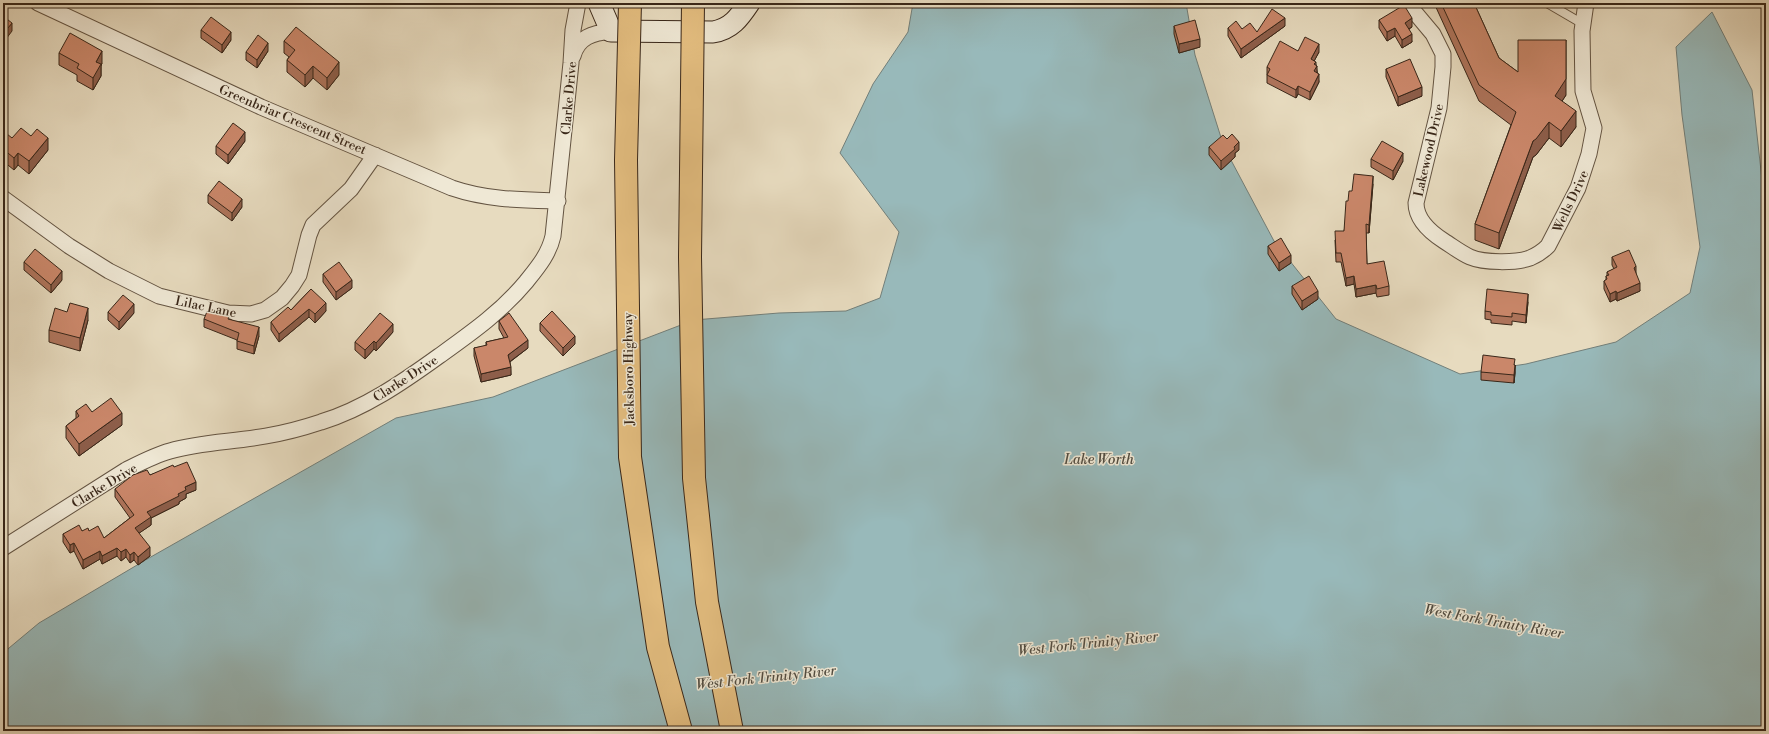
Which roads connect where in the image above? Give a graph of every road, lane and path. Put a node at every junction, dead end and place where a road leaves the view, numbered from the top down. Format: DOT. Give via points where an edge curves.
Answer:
graph roads {
  1 [pos="38,3"];
  2 [pos="578,3"];
  3 [pos="599,3"];
  4 [pos="630,3"];
  5 [pos="693,3"];
  6 [pos="749,3"];
  7 [pos="1407,3"];
  8 [pos="1547,3"];
  9 [pos="1586,3"];
  10 [pos="1583,24"];
  11 [pos="611,31"];
  12 [pos="571,63"];
  13 [pos="375,155"];
  14 [pos="3,198"];
  15 [pos="558,201"];
  16 [pos="1541,252"];
  17 [pos="3,548"];
  18 [pos="681,731"];
  19 [pos="732,731"];
  1 -- 13 [label="street, Greenbriar Crescent Street" via="261,107"];
  2 -- 12 [label="street, Clarke Drive"];
  3 -- 11 [label="main road"];
  4 -- 18 [label="highway, Jacksboro Highway, bridge" via="626,160 630,457 658,647"];
  5 -- 19 [label="highway, bridge" via="690,257 694,478 707,602"];
  6 -- 11 [label="main road" via="733,24 723,30"];
  7 -- 16 [label="street, Lakewood Drive" via="1433,34 1443,54 1439,108 1416,203 1421,221 1434,234 1470,257 1488,261 1508,261 1530,258"];
  8 -- 10 [label="lane"];
  9 -- 10 [label="street, Wells Drive"];
  10 -- 16 [label="street, Wells Drive" via="1583,91 1594,128 1592,141 1578,188 1548,246"];
  11 -- 12 [label="street" via="597,32 583,39"];
  12 -- 15 [label="street, Clarke Drive"];
  13 -- 14 [label="street, Lilac Lane" via="350,189 313,225 299,275 292,286 282,298 265,310 251,314 228,313 159,296 109,271 69,246"];
  13 -- 15 [label="street, Greenbriar Crescent Street" via="466,193 508,200"];
  15 -- 17 [label="street, Clarke Drive" via="550,247 537,269 511,300 482,326 395,387 323,422 265,436 170,451 146,460"];
}
